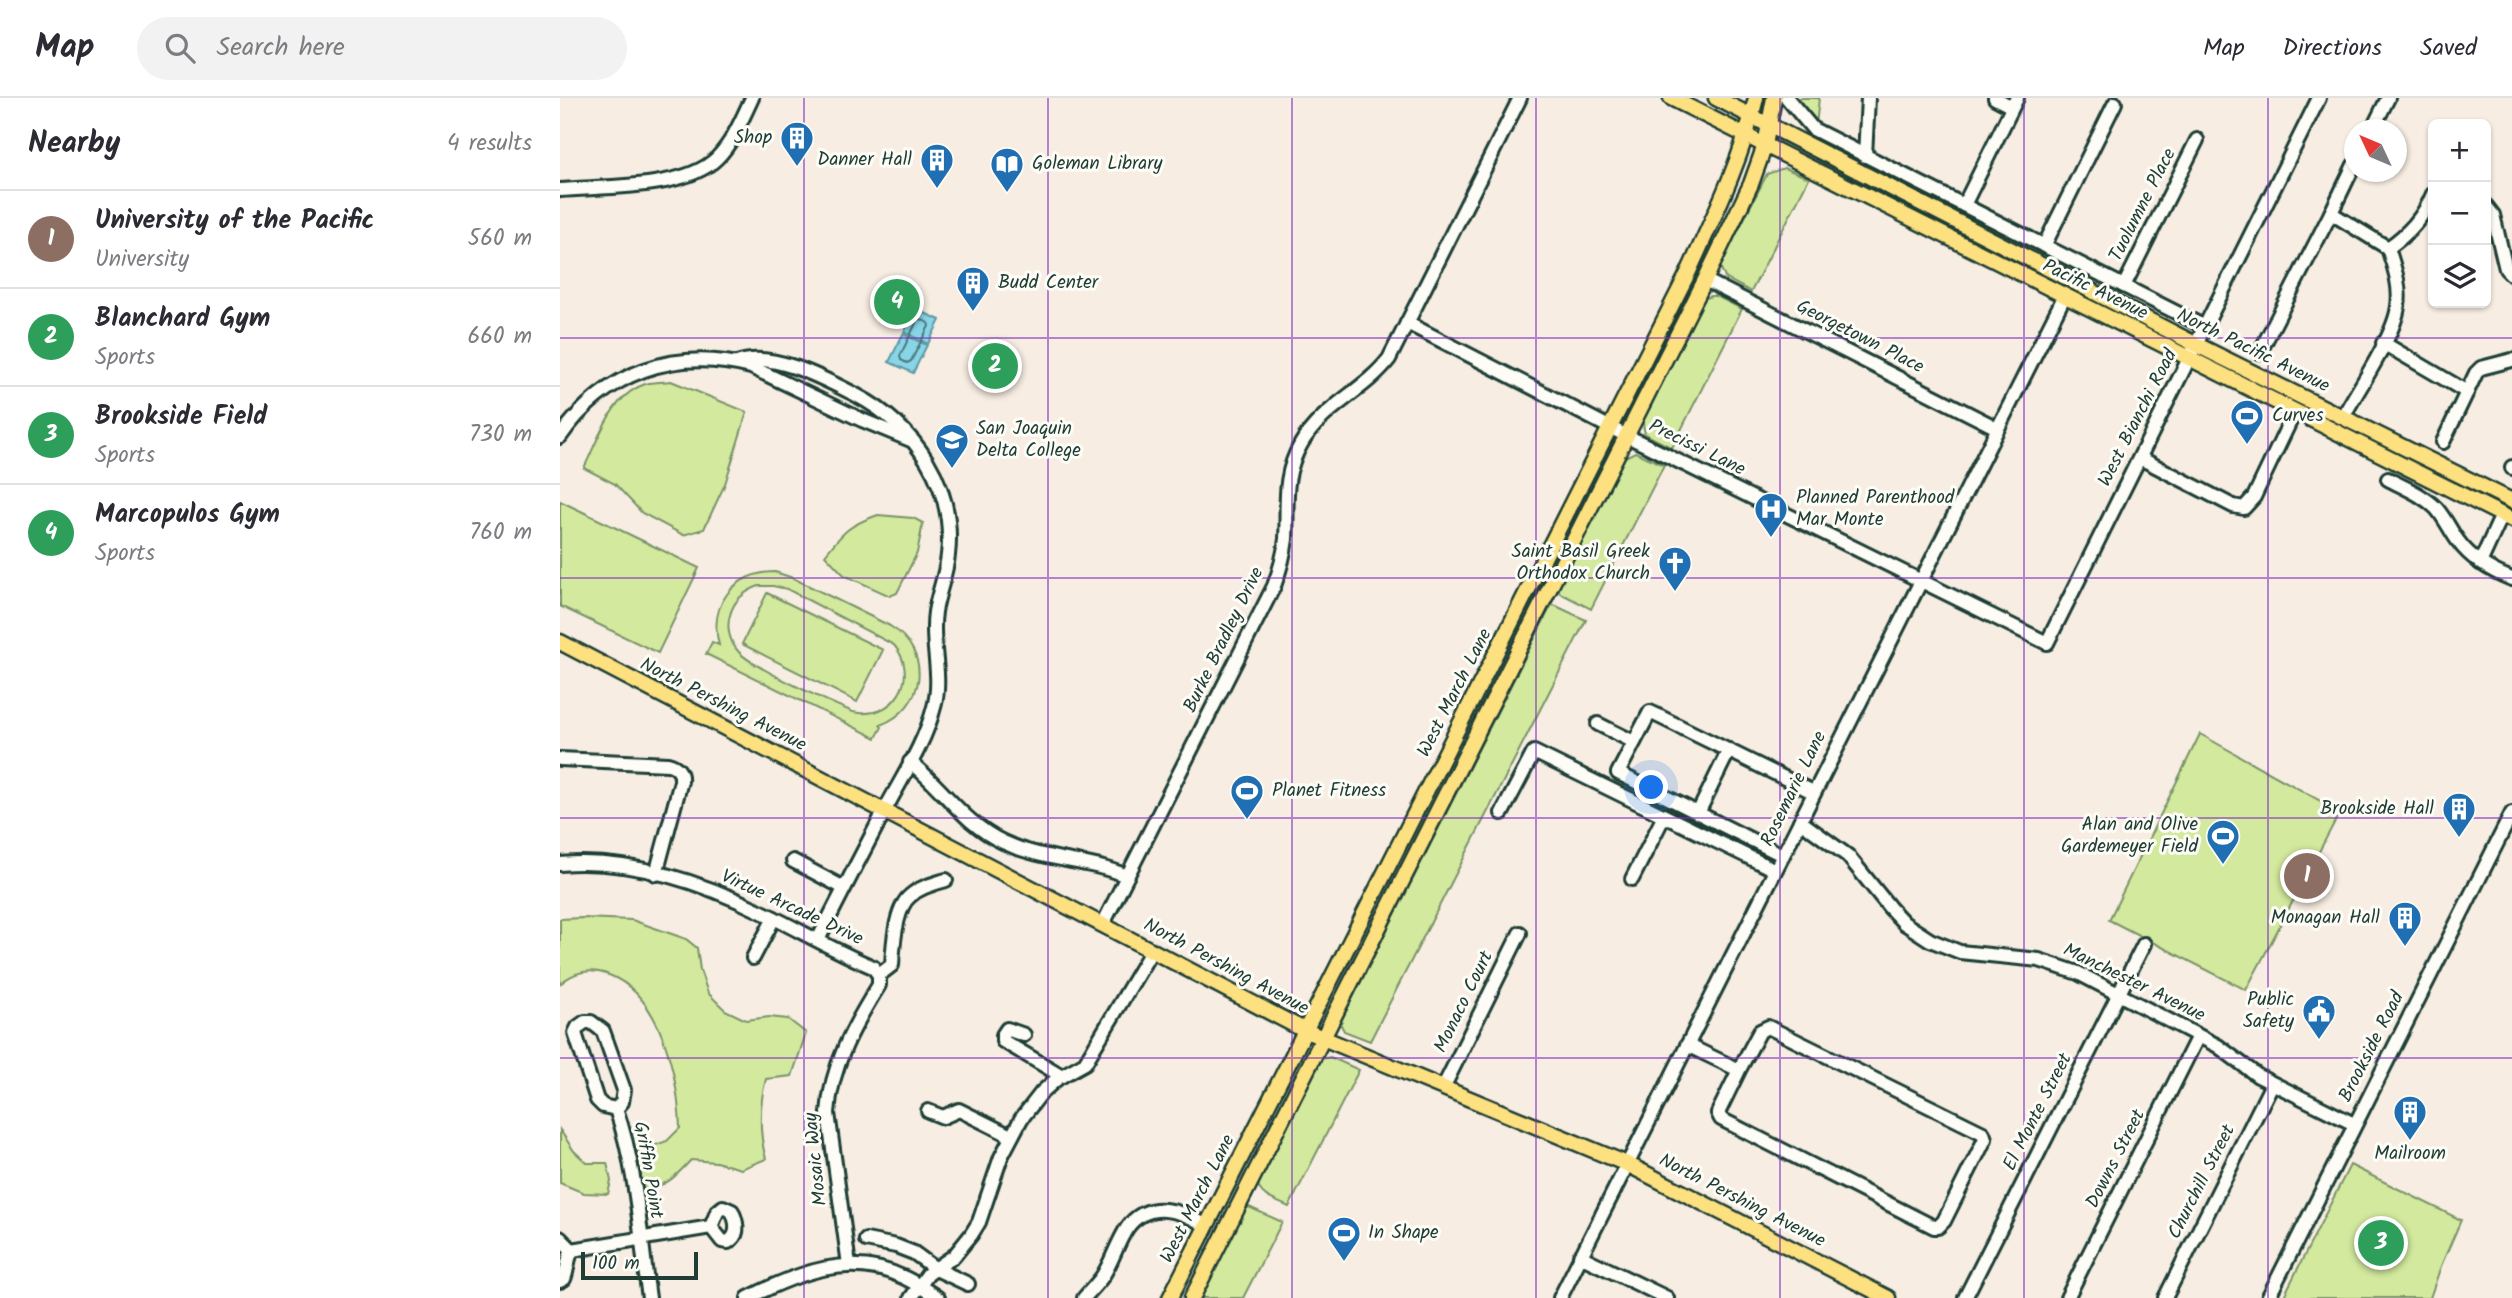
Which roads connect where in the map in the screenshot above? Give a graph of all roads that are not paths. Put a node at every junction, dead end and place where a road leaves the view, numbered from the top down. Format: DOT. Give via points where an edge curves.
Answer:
graph roads {
  1 [pos="752,98"];
  2 [pos="1520,98"];
  3 [pos="1671,98"];
  4 [pos="1716,98"];
  5 [pos="1756,98"];
  6 [pos="1774,98"];
  7 [pos="1787,98"];
  8 [pos="1868,98"];
  9 [pos="1994,98"];
  10 [pos="2319,98"];
  11 [pos="2388,98"];
  12 [pos="2014,102"];
  13 [pos="2115,103"];
  14 [pos="1752,116"];
  15 [pos="2378,119"];
  16 [pos="1769,124"];
  17 [pos="1747,136"];
  18 [pos="2197,140"];
  19 [pos="1765,145"];
  20 [pos="1865,156"];
  21 [pos="2346,182"];
  22 [pos="560,190"];
  23 [pos="1964,205"];
  24 [pos="2428,207"];
  25 [pos="2491,212"];
  26 [pos="2330,213"];
  27 [pos="2044,246"];
  28 [pos="2388,248"];
  29 [pos="2512,275"];
  30 [pos="1704,280"];
  31 [pos="2124,286"];
  32 [pos="2064,297"];
  33 [pos="2106,299"];
  34 [pos="1407,323"];
  35 [pos="2205,327"];
  36 [pos="2383,343"];
  37 [pos="2197,345"];
  38 [pos="2260,352"];
  39 [pos="2190,359"];
  40 [pos="2512,360"];
  41 [pos="737,363"];
  42 [pos="2467,392"];
  43 [pos="2295,411"];
  44 [pos="2343,417"];
  45 [pos="1611,428"];
  46 [pos="1997,428"];
  47 [pos="1627,436"];
  48 [pos="560,437"];
  49 [pos="913,441"];
  50 [pos="2444,442"];
  51 [pos="2140,458"];
  52 [pos="2388,480"];
  53 [pos="2512,501"];
  54 [pos="2509,515"];
  55 [pos="2480,563"];
  56 [pos="1920,579"];
  57 [pos="2512,579"];
  58 [pos="560,642"];
  59 [pos="2047,643"];
  60 [pos="1598,724"];
  61 [pos="1634,742"];
  62 [pos="1729,750"];
  63 [pos="560,759"];
  64 [pos="910,762"];
  65 [pos="1813,792"];
  66 [pos="884,810"];
  67 [pos="1502,813"];
  68 [pos="1698,813"];
  69 [pos="2512,813"];
  70 [pos="1664,816"];
  71 [pos="1800,821"];
  72 [pos="1782,855"];
  73 [pos="793,861"];
  74 [pos="560,864"];
  75 [pos="1775,870"];
  76 [pos="656,874"];
  77 [pos="1127,876"];
  78 [pos="1632,879"];
  79 [pos="946,880"];
  80 [pos="844,888"];
  81 [pos="774,918"];
  82 [pos="1103,924"];
  83 [pos="1520,933"];
  84 [pos="818,940"];
  85 [pos="2144,944"];
  86 [pos="1152,950"];
  87 [pos="753,958"];
  88 [pos="879,975"];
  89 [pos="2120,993"];
  90 [pos="1306,1031"];
  91 [pos="1024,1035"];
  92 [pos="2198,1036"];
  93 [pos="1323,1039"];
  94 [pos="1687,1045"];
  95 [pos="1739,1070"];
  96 [pos="1062,1076"];
  97 [pos="2272,1084"];
  98 [pos="1443,1088"];
  99 [pos="616,1109"];
  100 [pos="928,1111"];
  101 [pos="2354,1124"];
  102 [pos="1011,1136"];
  103 [pos="1628,1164"];
  104 [pos="1205,1225"];
  105 [pos="711,1227"];
  106 [pos="560,1238"];
  107 [pos="640,1238"];
  108 [pos="866,1240"];
  109 [pos="572,1250"];
  110 [pos="1580,1256"];
  111 [pos="849,1265"];
  112 [pos="936,1269"];
  113 [pos="560,1281"];
  114 [pos="968,1284"];
  115 [pos="918,1286"];
  116 [pos="756,1296"];
  117 [pos="649,1298"];
  118 [pos="911,1298"];
  119 [pos="938,1298"];
  120 [pos="1084,1298"];
  121 [pos="1170,1298"];
  122 [pos="1192,1298"];
  123 [pos="1560,1298"];
  124 [pos="1667,1298"];
  125 [pos="1888,1298"];
  126 [pos="1965,1298"];
  127 [pos="2067,1298"];
  128 [pos="2165,1298"];
  129 [pos="2268,1298"];
  1 -- 22 [label="street" via="729,144 699,172 670,181"];
  2 -- 34 [label="street, Burke Bradley Drive"];
  3 -- 17 [label="main road, Pacific Avenue"];
  4 -- 14 [label="main road, North Pacific Avenue"];
  5 -- 14 [label="main road, West March Lane"];
  6 -- 16 [label="main road, West March Lane"];
  7 -- 20 [label="street, Pacific Avenue" via="1812,129"];
  8 -- 20 [label="street"];
  9 -- 12 [label="street"];
  10 -- 35 [label="street, West Bianchi Road"];
  11 -- 15 [label="street"];
  12 -- 23 [label="street"];
  13 -- 27 [label="street"];
  14 -- 16 [label="main road, North Pacific Avenue"];
  14 -- 17 [label="main road, West March Lane"];
  16 -- 19 [label="main road, West March Lane"];
  16 -- 33 [label="main road, North Pacific Avenue"];
  17 -- 19 [label="main road, Pacific Avenue"];
  17 -- 45 [label="main road, West March Lane" via="1689,271"];
  18 -- 31 [label="street, Tuolumne Place"];
  19 -- 30 [label="main road, West March Lane"];
  19 -- 32 [label="main road, Pacific Avenue"];
  20 -- 23 [label="street, Pacific Avenue"];
  21 -- 26 [label="street"];
  23 -- 27 [label="street, Pacific Avenue"];
  24 -- 28 [label="street" via="2409,233"];
  25 -- 29 [label="street" via="2506,270"];
  26 -- 28 [label="street"];
  26 -- 38 [label="street"];
  27 -- 31 [label="street, Pacific Avenue"];
  28 -- 36 [label="street" via="2396,272 2398,308"];
  30 -- 46 [label="street, Georgetown Place"];
  30 -- 47 [label="main road, West March Lane"];
  31 -- 35 [label="street, Pacific Avenue"];
  32 -- 33 [label="main road" via="2078,292"];
  32 -- 39 [label="main road, Pacific Avenue"];
  32 -- 46 [label="street, Rosemarie Lane"];
  33 -- 37 [label="main road, North Pacific Avenue"];
  34 -- 45 [label="street, Precissi Lane"];
  34 -- 77 [label="street, Burke Bradley Drive" via="1380,371 1320,419 1301,445 1286,488 1284,555 1274,586"];
  35 -- 37 [label="street, West Bianchi Road"];
  36 -- 42 [label="street"];
  36 -- 44 [label="street"];
  37 -- 39 [label="street, West Bianchi Road"];
  37 -- 44 [label="main road, North Pacific Avenue"];
  39 -- 43 [label="main road, Pacific Avenue"];
  39 -- 51 [label="street, West Bianchi Road"];
  40 -- 42 [label="street" via="2481,368"];
  41 -- 48 [label="street" via="662,364 631,374 599,393"];
  41 -- 49 [label="street"];
  41 -- 49 [label="street" via="760,358 810,371 886,413"];
  42 -- 50 [label="street"];
  43 -- 44 [label="main road" via="2330,423"];
  43 -- 51 [label="street" via="2244,508"];
  43 -- 54 [label="main road, Pacific Avenue"];
  44 -- 53 [label="main road, North Pacific Avenue"];
  45 -- 47 [label="street, Precissi Lane"];
  45 -- 90 [label="main road, West March Lane"];
  46 -- 56 [label="street, Rosemarie Lane"];
  47 -- 56 [label="street, Precissi Lane"];
  47 -- 93 [label="main road, West March Lane"];
  49 -- 64 [label="street" via="940,487 949,537 933,634 936,701"];
  51 -- 59 [label="street, West Bianchi Road"];
  52 -- 55 [label="street" via="2435,507 2463,548"];
  54 -- 55 [label="street"];
  55 -- 57 [label="street"];
  56 -- 59 [label="street, Precissi Lane"];
  56 -- 65 [label="street, Rosemarie Lane"];
  58 -- 66 [label="main road, North Pershing Avenue"];
  60 -- 61 [label="street"];
  61 -- 62 [label="street" via="1650,712"];
  61 -- 68 [label="street" via="1618,773"];
  62 -- 65 [label="street"];
  62 -- 68 [label="street"];
  63 -- 76 [label="street" via="676,767 681,781"];
  64 -- 66 [label="street"];
  64 -- 77 [label="street" via="965,817 1001,842"];
  65 -- 71 [label="street, Rosemarie Lane"];
  66 -- 80 [label="street"];
  66 -- 82 [label="main road, North Pershing Avenue"];
  67 -- 70 [label="street" via="1534,752"];
  68 -- 72 [label="street"];
  69 -- 101 [label="street, Brookside Road"];
  70 -- 75 [label="street"];
  70 -- 78 [label="street"];
  71 -- 72 [label="street, Rosemarie Lane"];
  71 -- 89 [label="street, Manchester Avenue" via="1848,856 1897,916 1930,940 1960,952 2062,966"];
  72 -- 75 [label="street, Rosemarie Lane"];
  73 -- 80 [label="street"];
  74 -- 76 [label="street, Virtue Arcade Drive" via="600,863"];
  75 -- 94 [label="street, Rosemarie Lane"];
  76 -- 81 [label="street, Virtue Arcade Drive" via="731,898"];
  77 -- 82 [label="street, Burke Bradley Drive"];
  79 -- 88 [label="street, Mosaic Way" via="923,887 902,904 892,965"];
  80 -- 84 [label="street"];
  81 -- 84 [label="street, Virtue Arcade Drive"];
  81 -- 87 [label="street"];
  82 -- 86 [label="main road, North Pershing Avenue"];
  83 -- 98 [label="street, Monaco Court"];
  84 -- 88 [label="street, Virtue Arcade Drive" via="873,967"];
  85 -- 89 [label="street, El Monte Street"];
  86 -- 90 [label="main road, North Pershing Avenue"];
  86 -- 96 [label="street" via="1085,1063"];
  88 -- 111 [label="street, Mosaic Way" via="879,985 840,1057 829,1093"];
  89 -- 92 [label="street, Manchester Avenue"];
  89 -- 126 [label="street, El Monte Street"];
  90 -- 93 [label="main road, North Pershing Avenue"];
  90 -- 104 [label="main road, West March Lane"];
  91 -- 96 [label="street" via="1007,1029 1003,1041"];
  92 -- 97 [label="street, Manchester Avenue"];
  92 -- 127 [label="street, Downs Street"];
  93 -- 98 [label="main road, North Pershing Avenue"];
  93 -- 122 [label="main road, West March Lane"];
  94 -- 95 [label="street"];
  94 -- 103 [label="street, Rosemarie Lane"];
  95 -- 95 [label="street" via="1718,1113 1721,1119 1934,1227 1944,1222 1985,1139 1983,1133 1768,1027 1760,1031"];
  96 -- 102 [label="street" via="1028,1108"];
  97 -- 101 [label="street, Manchester Avenue"];
  97 -- 128 [label="street, Churchill Street"];
  98 -- 103 [label="main road, North Pershing Avenue"];
  99 -- 99 [label="street, Griffin Point" via="625,1096 616,1066 603,1031 584,1022 575,1033 597,1100"];
  99 -- 107 [label="street, Griffin Point" via="634,1186"];
  100 -- 102 [label="street" via="943,1117 959,1110"];
  101 -- 129 [label="street, Brookside Road"];
  102 -- 112 [label="street" via="979,1222 954,1256"];
  103 -- 110 [label="street, Rosemarie Lane"];
  103 -- 125 [label="main road, North Pershing Avenue"];
  104 -- 120 [label="street" via="1168,1209 1140,1216"];
  104 -- 121 [label="main road, West March Lane"];
  105 -- 107 [label="street, Griffin Point"];
  106 -- 109 [label="street"];
  107 -- 109 [label="street, Griffin Point"];
  107 -- 117 [label="street, Griffin Point"];
  108 -- 112 [label="street" via="914,1253"];
  109 -- 113 [label="street"];
  110 -- 123 [label="street, Rosemarie Lane"];
  110 -- 124 [label="street"];
  111 -- 115 [label="street" via="890,1272"];
  111 -- 116 [label="street" via="809,1271"];
  112 -- 114 [label="street"];
  112 -- 115 [label="street"];
  115 -- 118 [label="street"];
  115 -- 119 [label="street"];
}
